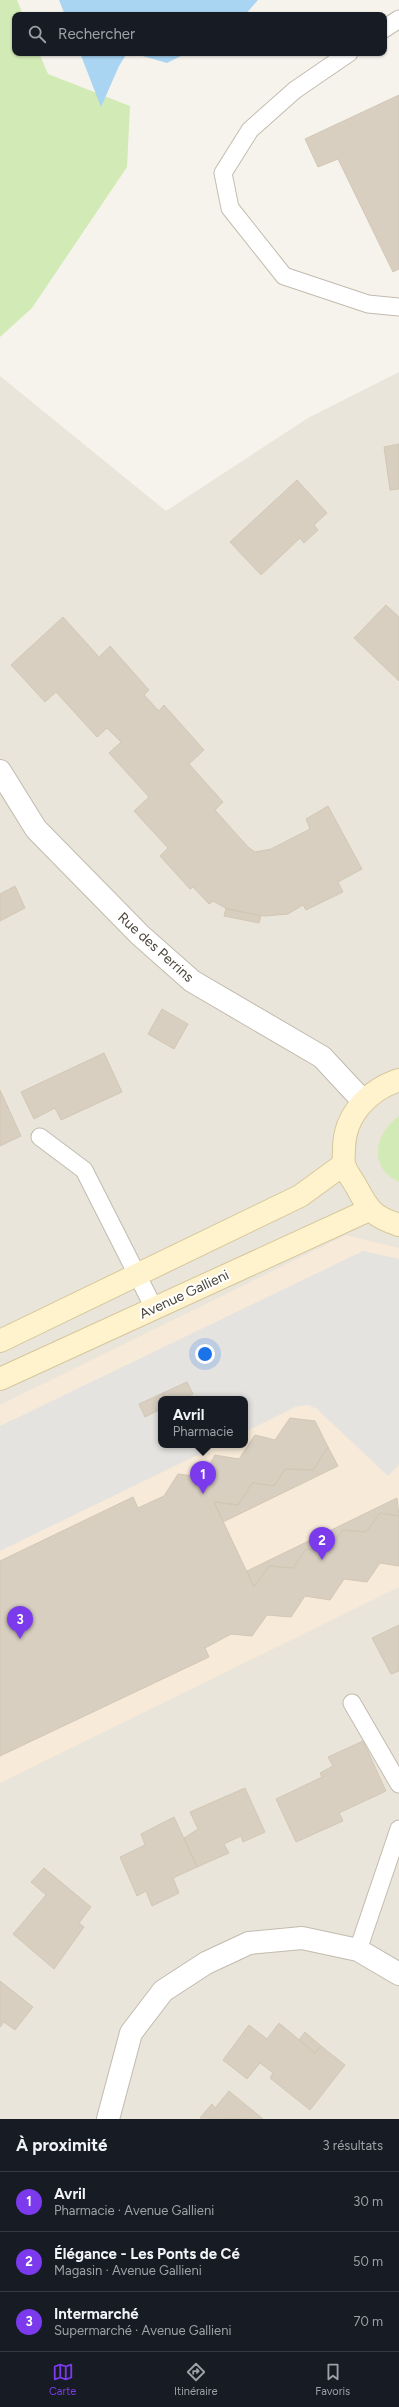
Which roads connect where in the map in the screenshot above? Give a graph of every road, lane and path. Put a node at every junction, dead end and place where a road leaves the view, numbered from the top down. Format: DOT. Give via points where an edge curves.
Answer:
graph roads {
  1 [pos="399,19"];
  2 [pos="387,27"];
  3 [pos="345,56"];
  4 [pos="399,307"];
  5 [pos="0,772"];
  6 [pos="399,1080"];
  7 [pos="363,1101"];
  8 [pos="40,1137"];
  9 [pos="344,1164"];
  10 [pos="368,1210"];
  11 [pos="399,1225"];
  12 [pos="137,1275"];
  13 [pos="154,1308"];
  14 [pos="0,1341"];
  15 [pos="0,1379"];
  16 [pos="352,1703"];
  17 [pos="399,1784"];
  18 [pos="399,1829"];
  19 [pos="358,1950"];
  20 [pos="399,1974"];
  21 [pos="108,2119"];
  1 -- 2 [label="lane"];
  3 -- 4 [label="lane" via="296,90 250,130 223,173 228,201 230,208 284,276 368,304"];
  5 -- 7 [label="street, Rue des Perrins" via="36,829 140,935 192,981 322,1056"];
  6 -- 7 [label="main road" via="383,1086"];
  7 -- 9 [label="main road" via="350,1120 344,1141"];
  8 -- 12 [label="lane" via="84,1170"];
  9 -- 10 [label="main road"];
  9 -- 12 [label="main road" via="300,1196"];
  10 -- 11 [label="main road" via="384,1220"];
  10 -- 13 [label="main road, Avenue Gallieni"];
  12 -- 13 [label="lane"];
  12 -- 14 [label="main road"];
  13 -- 15 [label="main road, Avenue Gallieni"];
  16 -- 17 [label="lane"];
  18 -- 19 [label="lane"];
  19 -- 20 [label="street"];
  19 -- 21 [label="street" via="302,1938 249,1943 206,1963 163,1991 131,2033"];
}
